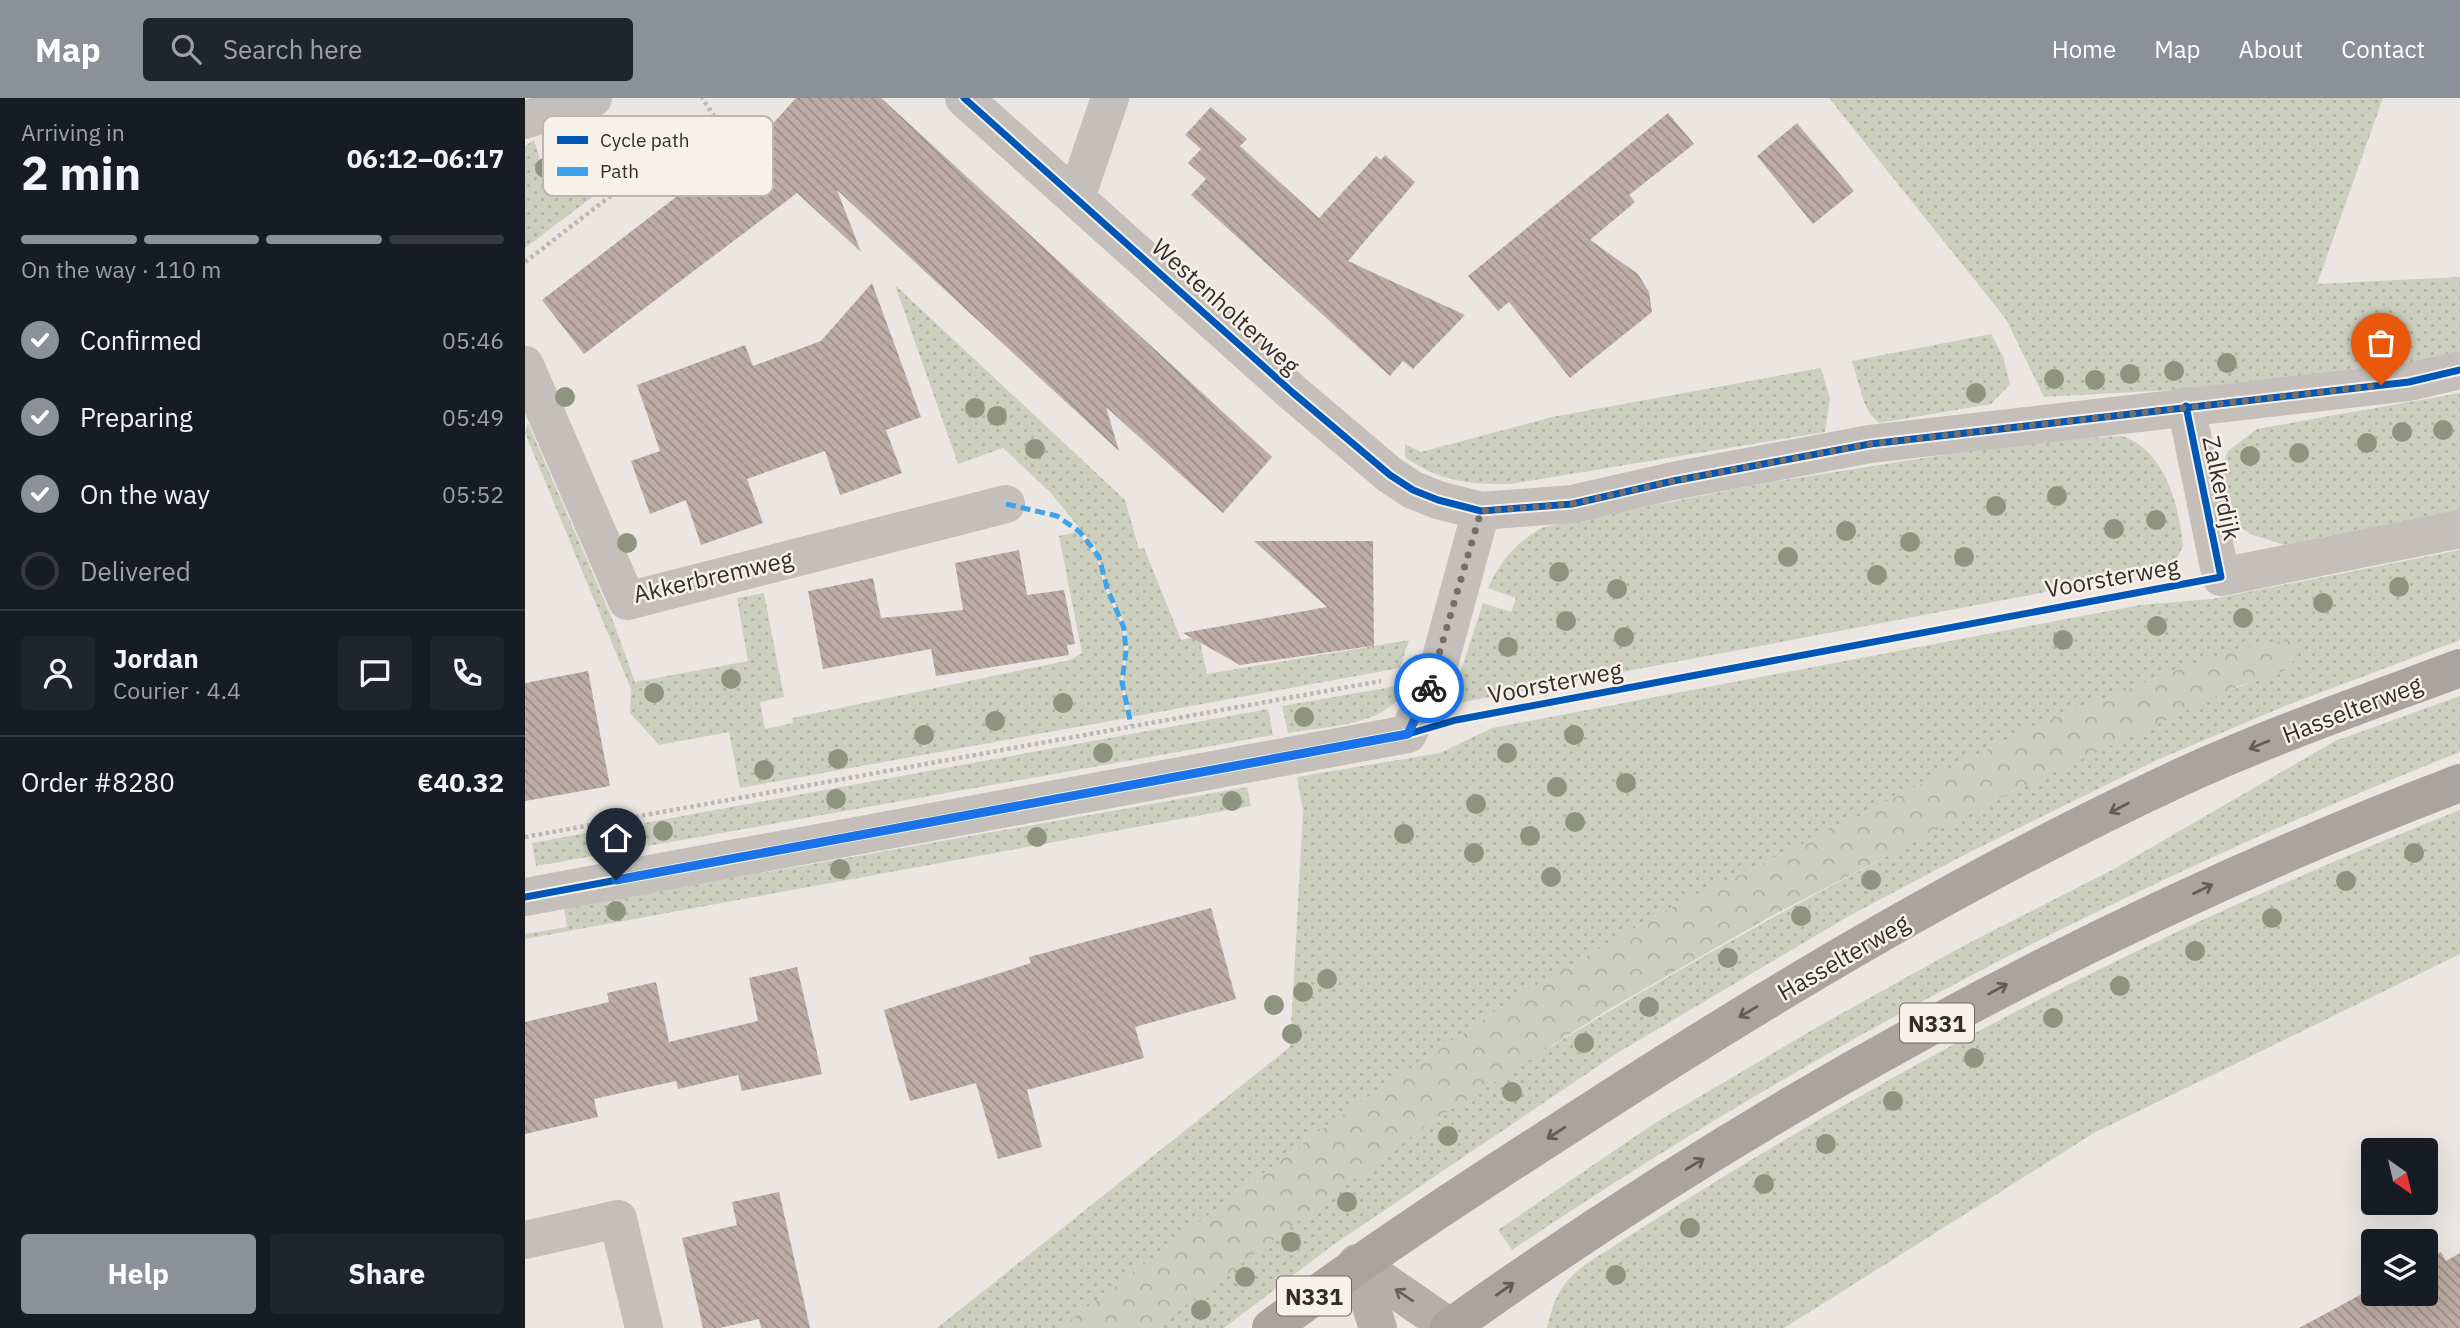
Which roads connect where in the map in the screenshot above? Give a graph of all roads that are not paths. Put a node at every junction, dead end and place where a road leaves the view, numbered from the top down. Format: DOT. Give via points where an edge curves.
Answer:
graph roads {
  1 [pos="593,98"];
  2 [pos="964,98"];
  3 [pos="1110,98"];
  4 [pos="525,120"];
  5 [pos="1076,198"];
  6 [pos="525,365"];
  7 [pos="2460,370"];
  8 [pos="2186,406"];
  9 [pos="1006,504"];
  10 [pos="1481,511"];
  11 [pos="2460,528"];
  12 [pos="2460,668"];
  13 [pos="2460,783"];
  14 [pos="525,897"];
  15 [pos="525,1240"];
  16 [pos="1357,1263"];
  17 [pos="644,1328"];
  18 [pos="1272,1328"];
  19 [pos="1378,1328"];
  20 [pos="1450,1328"];
  1 -- 4 [label="street"];
  2 -- 5 [label="street, Westenholterweg"];
  3 -- 5 [label="street"];
  5 -- 10 [label="street, Westenholterweg" via="1390,475 1438,500"];
  6 -- 9 [label="street, Akkerbremweg" via="627,601"];
  7 -- 8 [label="street, Zalkerdijk" via="2409,382"];
  8 -- 10 [label="street, Zalkerdijk" via="1870,444 1572,504"];
  8 -- 11 [label="street, Zalkerdijk" via="2221,578"];
  10 -- 14 [label="street" via="1437,672 1408,734"];
  12 -- 16 [label="main road, Hasselterweg / N331, one-way" via="2180,777 2019,859 1689,1047"];
  20 -- 13 [label="main road, N331, one-way" via="1600,1222 1806,1097 2017,978 2215,883"];
  15 -- 17 [label="street" via="618,1219"];
  16 -- 18 [label="main road, Hasselterweg / N331"];
  16 -- 19 [label="main road"];
  20 -- 16 [label="main road, one-way"];
}
